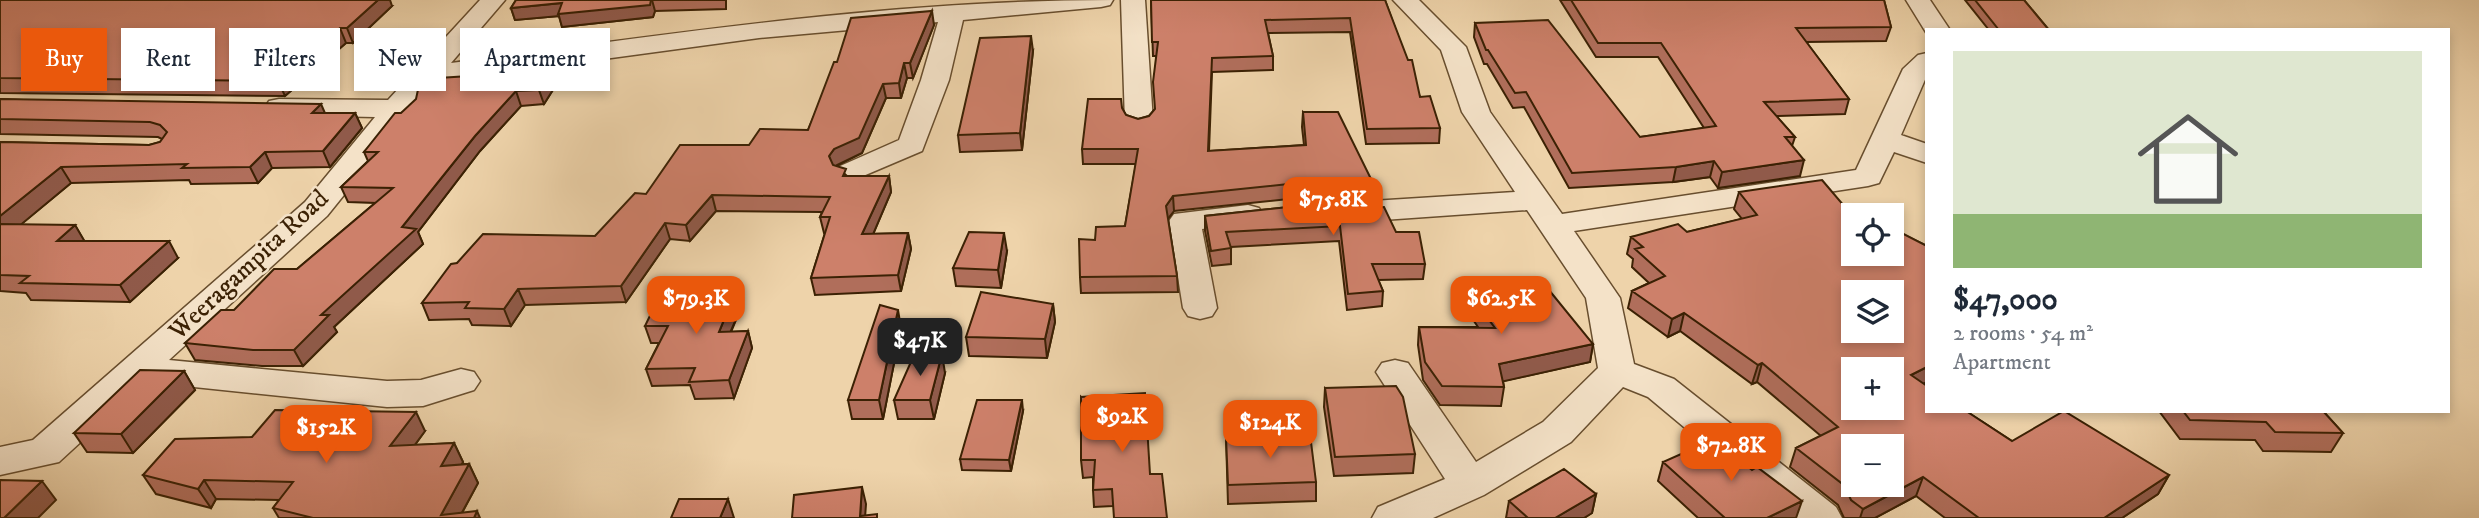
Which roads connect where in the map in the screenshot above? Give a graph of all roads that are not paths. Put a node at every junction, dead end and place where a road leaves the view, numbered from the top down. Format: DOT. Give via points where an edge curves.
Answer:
graph roads {
  1 [pos="493,0"];
  2 [pos="1101,0"];
  3 [pos="1133,0"];
  4 [pos="1405,0"];
  5 [pos="1918,0"];
  6 [pos="904,8"];
  7 [pos="953,11"];
  8 [pos="1936,28"];
  9 [pos="446,52"];
  10 [pos="1925,62"];
  11 [pos="446,72"];
  12 [pos="412,91"];
  13 [pos="259,107"];
  14 [pos="396,110"];
  15 [pos="1139,121"];
  16 [pos="1885,139"];
  17 [pos="1925,153"];
  18 [pos="849,173"];
  19 [pos="1312,211"];
  20 [pos="1273,212"];
  21 [pos="1543,213"];
  22 [pos="1200,308"];
  23 [pos="137,369"];
  24 [pos="1617,371"];
  25 [pos="1395,372"];
  26 [pos="461,381"];
  27 [pos="0,461"];
  28 [pos="1470,485"];
  29 [pos="1393,518"];
  30 [pos="1821,518"];
  1 -- 9 [label="street, Weeragampita Road"];
  2 -- 7 [label="street"];
  3 -- 15 [label="street"];
  4 -- 21 [label="street" via="1453,47 1476,113"];
  5 -- 8 [label="street"];
  6 -- 7 [label="street"];
  6 -- 11 [label="street"];
  7 -- 18 [label="street" via="912,145"];
  10 -- 16 [label="street" via="1916,69"];
  12 -- 14 [label="street, Weeragampita Road"];
  13 -- 14 [label="street"];
  14 -- 23 [label="street, Weeragampita Road" via="316,209"];
  16 -- 17 [label="street"];
  16 -- 21 [label="street" via="1868,177"];
  19 -- 21 [label="street"];
  20 -- 22 [label="street" via="1185,221"];
  21 -- 24 [label="street" via="1603,298"];
  23 -- 26 [label="street" via="387,394 423,393"];
  23 -- 27 [label="street, Weeragampita Road" via="45,452"];
  24 -- 28 [label="street" via="1556,432"];
  24 -- 30 [label="street" via="1661,388"];
  25 -- 28 [label="street"];
  28 -- 29 [label="street"];
}
